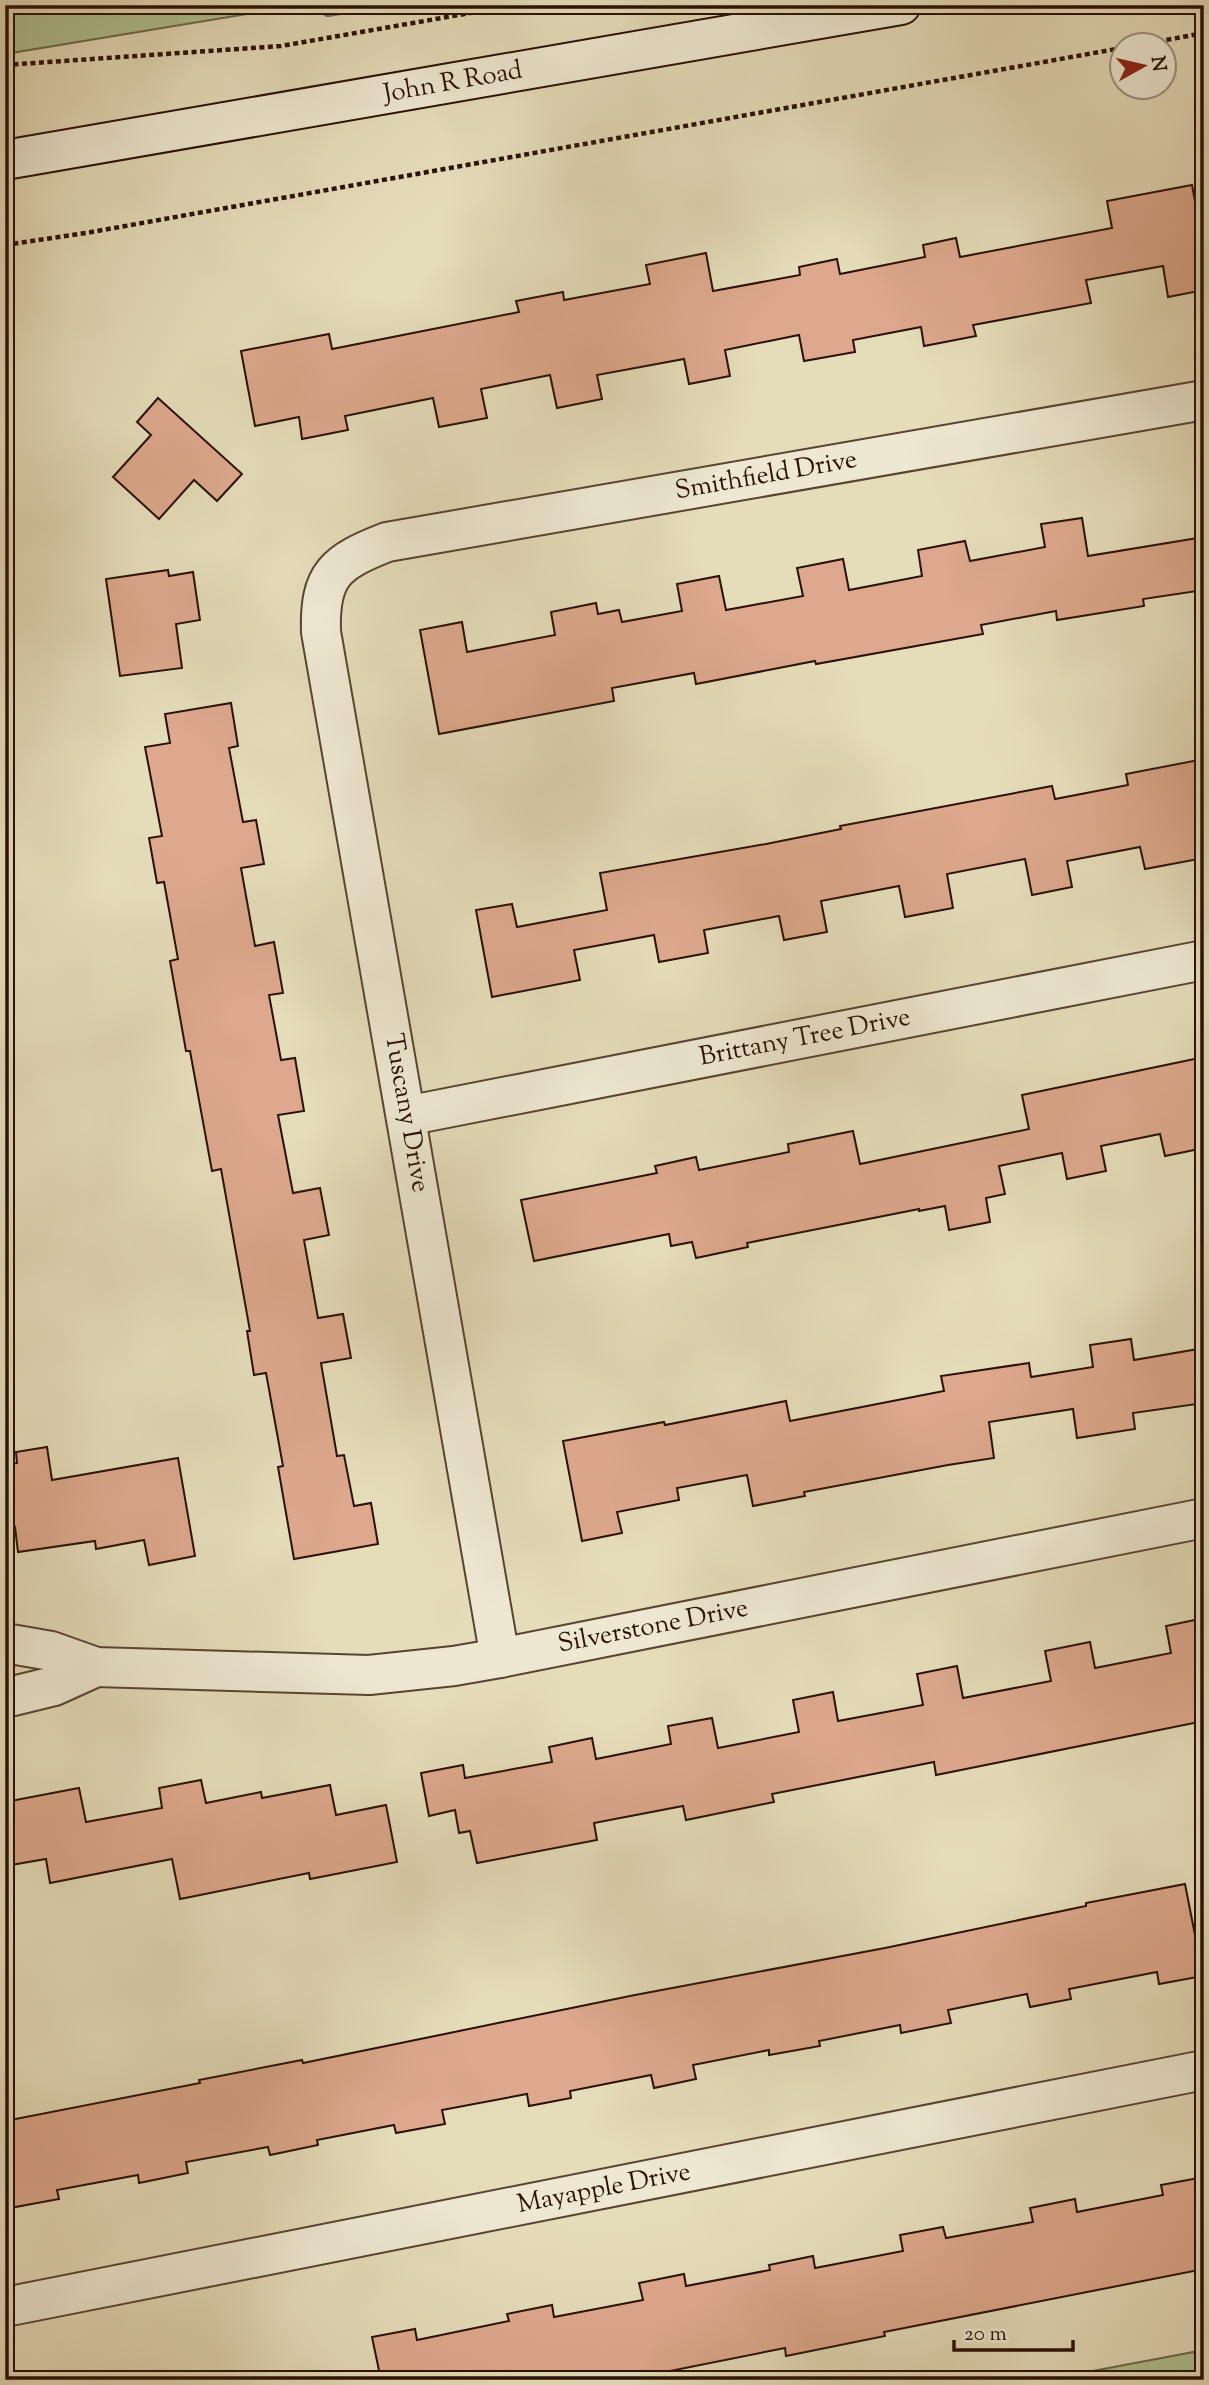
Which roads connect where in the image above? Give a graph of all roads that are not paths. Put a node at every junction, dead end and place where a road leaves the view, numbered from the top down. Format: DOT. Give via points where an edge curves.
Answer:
graph roads {
  1 [pos="901,5"];
  2 [pos="5,160"];
  3 [pos="1204,400"];
  4 [pos="335,570"];
  5 [pos="1204,960"];
  6 [pos="406,1116"];
  7 [pos="1204,1518"];
  8 [pos="5,1643"];
  9 [pos="500,1658"];
  10 [pos="96,1667"];
  11 [pos="5,1698"];
  12 [pos="1204,2070"];
  13 [pos="5,2307"];
  1 -- 2 [label="street, John R Road"];
  3 -- 4 [label="street, Smithfield Drive" via="408,537 362,552"];
  4 -- 6 [label="street, Tuscany Drive" via="320,604 321,632"];
  5 -- 6 [label="street, Brittany Tree Drive"];
  6 -- 9 [label="street, Tuscany Drive"];
  7 -- 9 [label="street, Silverstone Drive"];
  8 -- 10 [label="street, Silverstone Drive" via="51,1651"];
  9 -- 10 [label="street, Silverstone Drive" via="369,1675"];
  10 -- 11 [label="street, Silverstone Drive" via="54,1686"];
  12 -- 13 [label="street, Mayapple Drive"];
}
